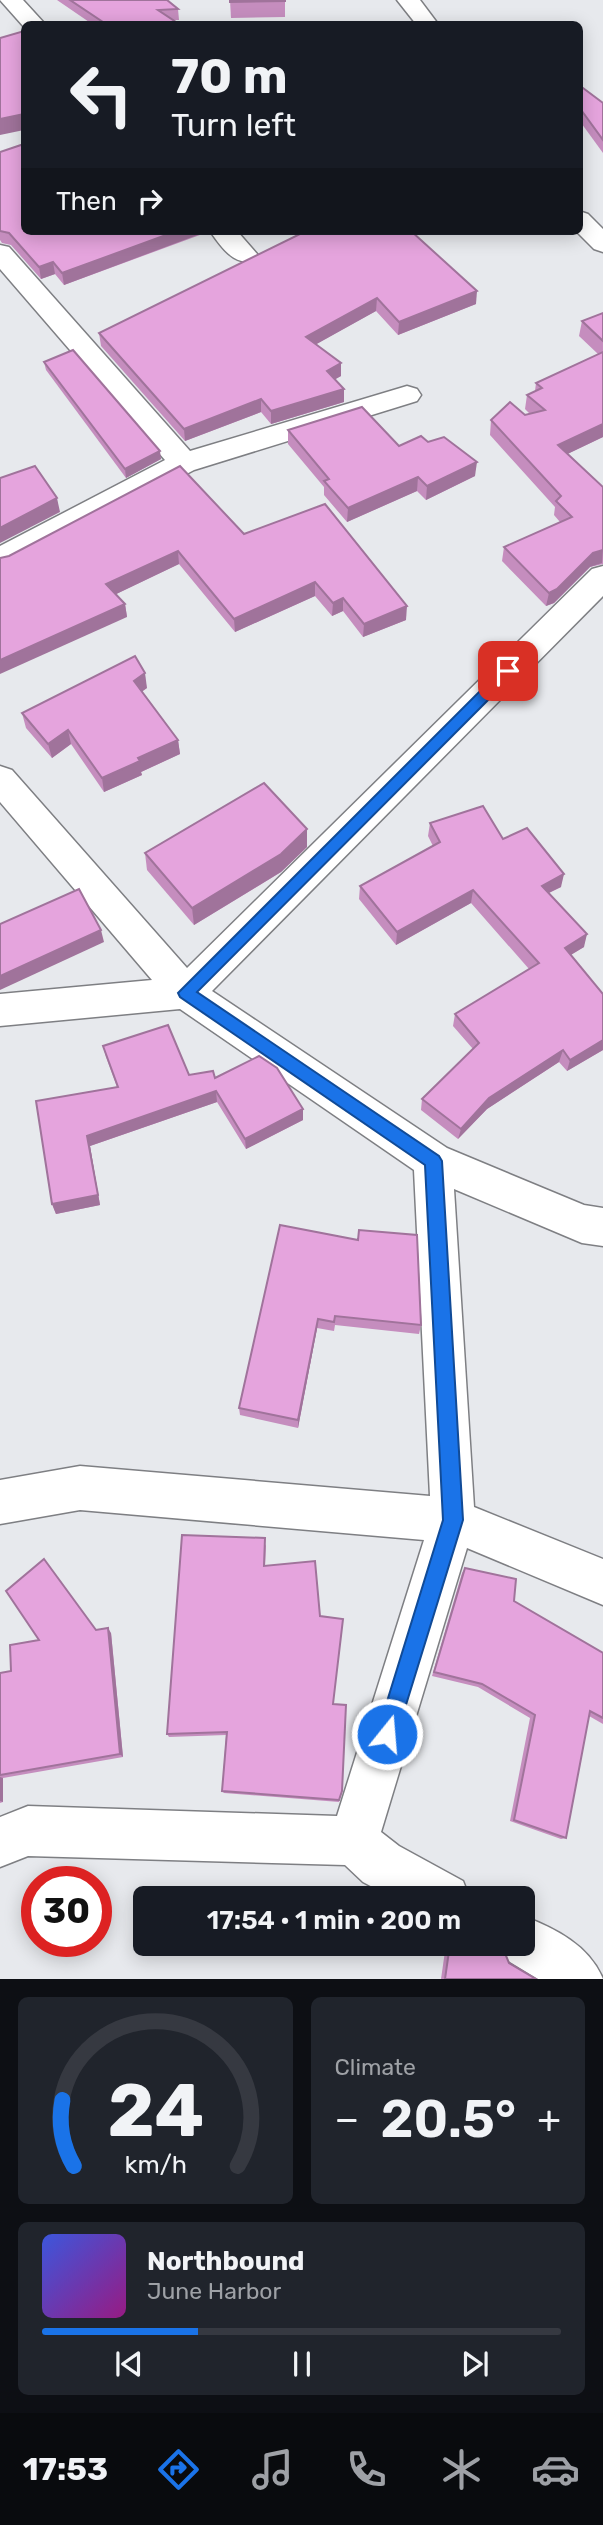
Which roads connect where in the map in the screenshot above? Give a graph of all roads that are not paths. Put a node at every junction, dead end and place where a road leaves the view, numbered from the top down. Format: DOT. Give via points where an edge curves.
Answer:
graph roads {
  1 [pos="11,0"];
  2 [pos="408,0"];
  3 [pos="31,21"];
  4 [pos="425,21"];
  5 [pos="583,223"];
  6 [pos="227,235"];
  7 [pos="603,244"];
  8 [pos="0,253"];
  9 [pos="245,255"];
  10 [pos="407,395"];
  11 [pos="184,463"];
  12 [pos="1,557"];
  13 [pos="603,577"];
  14 [pos="0,779"];
  15 [pos="186,993"];
  16 [pos="0,1010"];
  17 [pos="433,1161"];
  18 [pos="603,1227"];
  19 [pos="0,1502"];
  20 [pos="453,1520"];
  21 [pos="603,1582"];
  22 [pos="354,1841"];
  23 [pos="0,1842"];
  24 [pos="421,1886"];
  25 [pos="535,1947"];
  26 [pos="577,1979"];
  1 -- 3 [label="street"];
  2 -- 4 [label="street"];
  5 -- 7 [label="street"];
  6 -- 9 [label="street"];
  8 -- 11 [label="street"];
  10 -- 11 [label="street"];
  11 -- 12 [label="street"];
  13 -- 15 [label="street"];
  14 -- 15 [label="street"];
  15 -- 16 [label="street"];
  15 -- 17 [label="street"];
  17 -- 18 [label="street" via="582,1224"];
  17 -- 20 [label="street"];
  19 -- 20 [label="street" via="80,1488"];
  20 -- 21 [label="street"];
  20 -- 22 [label="street"];
  22 -- 23 [label="street" via="27,1831"];
  22 -- 24 [label="street" via="381,1864"];
  25 -- 26 [label="street"];
}
